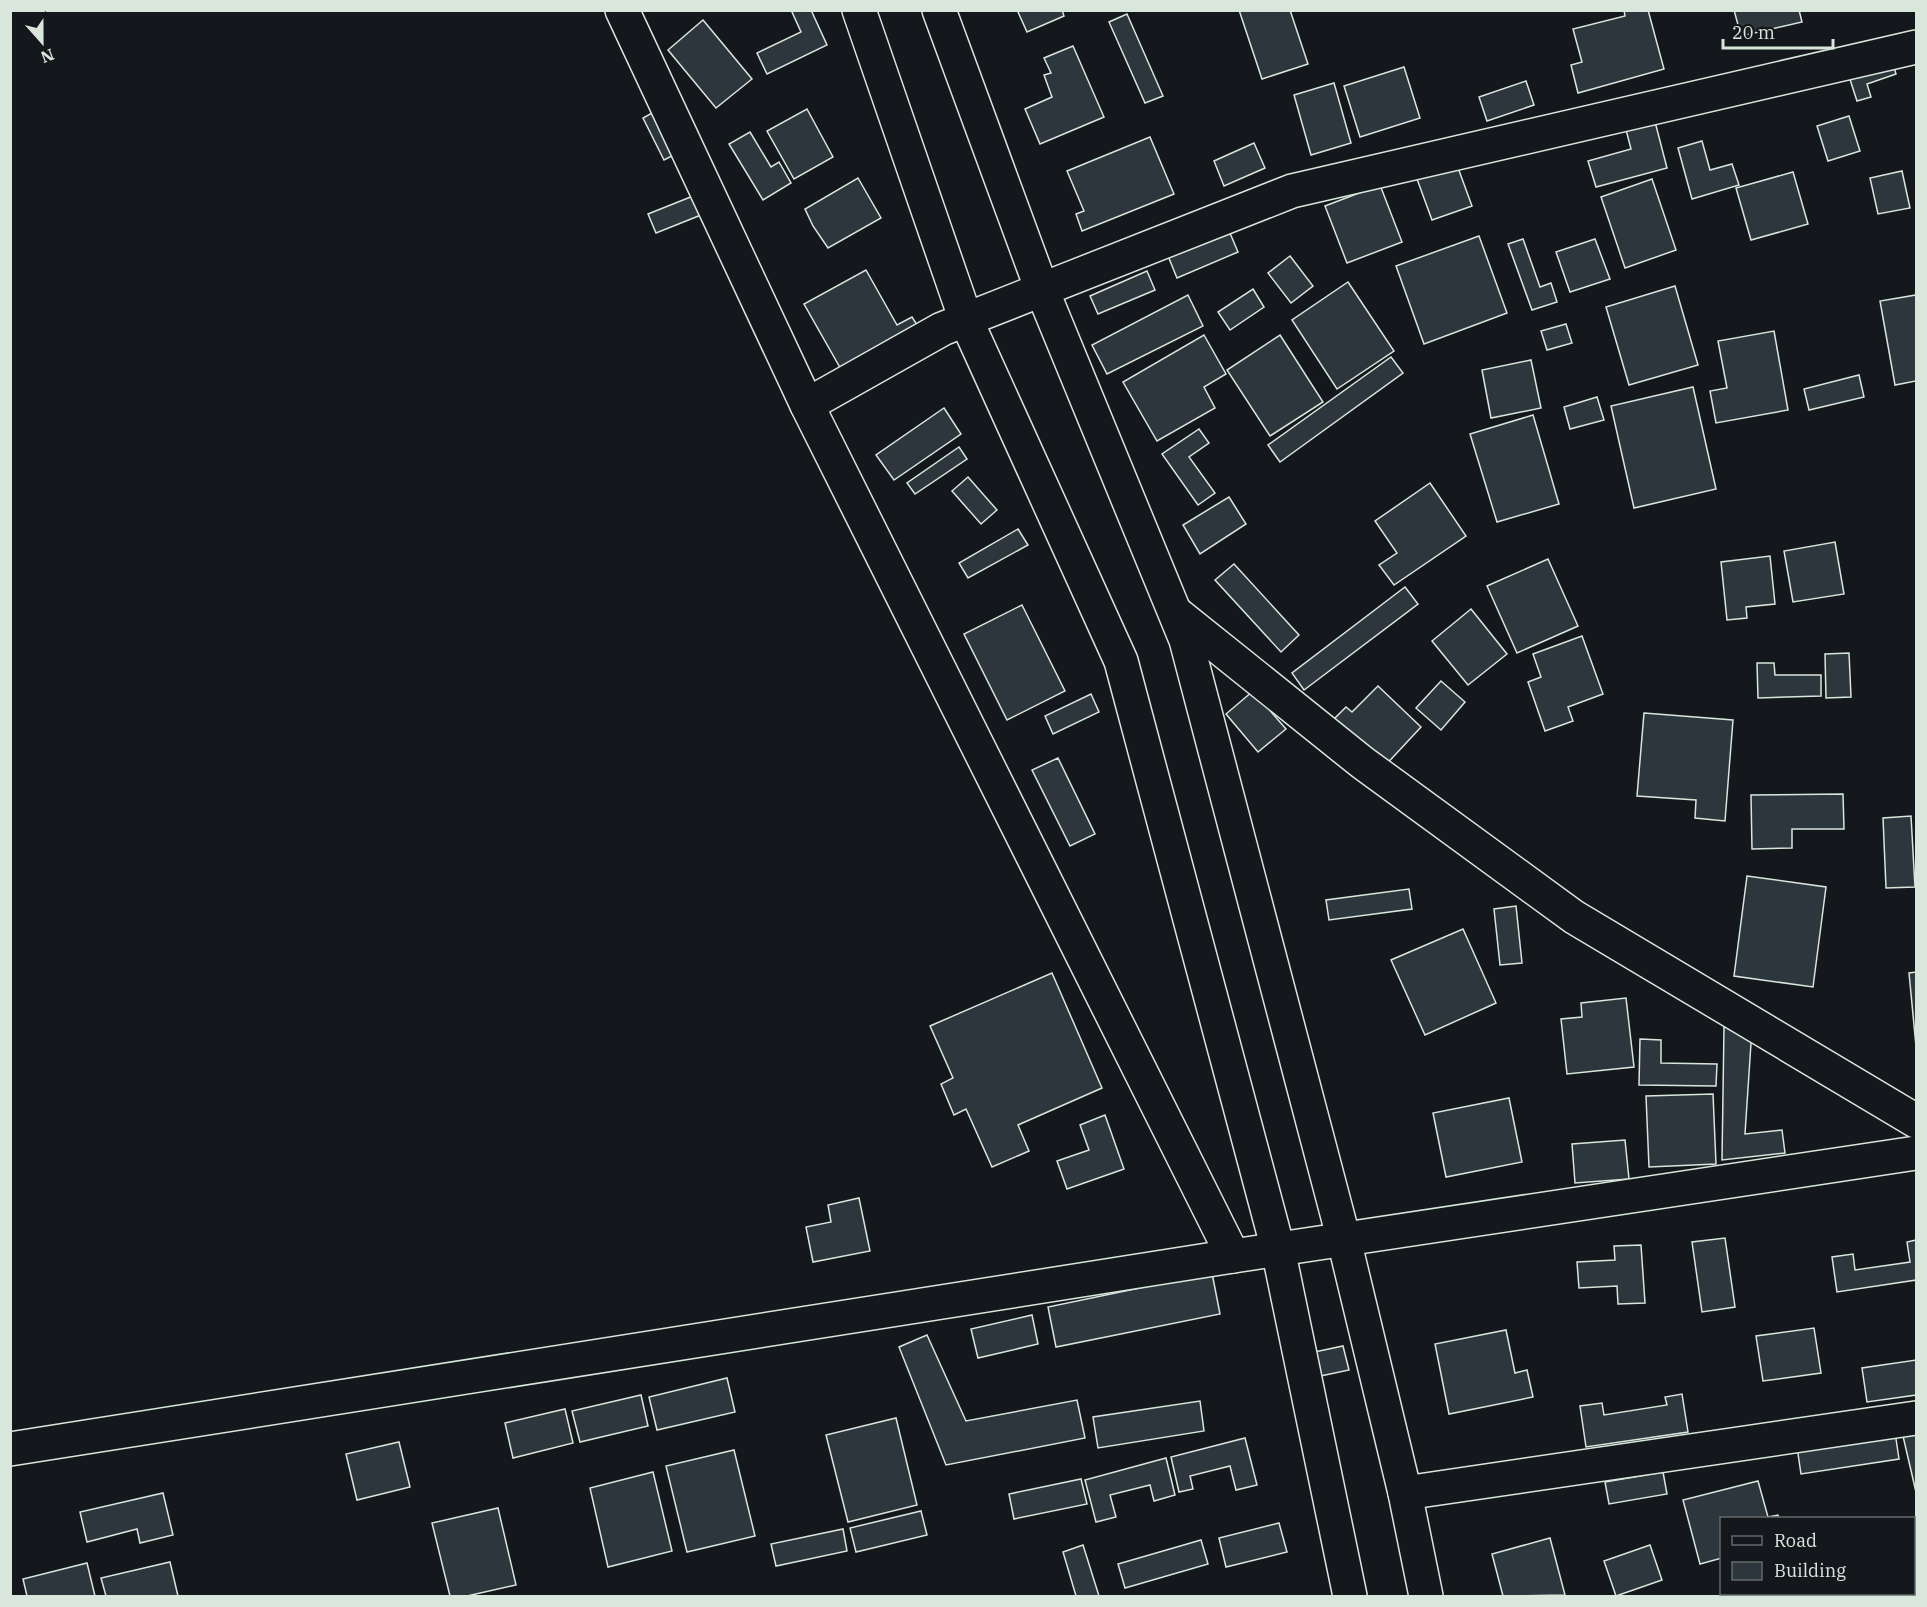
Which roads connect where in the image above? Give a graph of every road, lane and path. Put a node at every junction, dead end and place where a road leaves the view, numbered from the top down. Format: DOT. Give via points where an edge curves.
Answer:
graph roads {
  1 [pos="622,10"];
  2 [pos="859,10"];
  3 [pos="939,10"];
  4 [pos="1917,46"];
  5 [pos="1042,290"];
  6 [pos="966,320"];
  7 [pos="807,405"];
  8 [pos="1174,612"];
  9 [pos="1917,1120"];
  10 [pos="1917,1153"];
  11 [pos="1344,1240"];
  12 [pos="1278,1249"];
  13 [pos="1233,1256"];
  14 [pos="1917,1418"];
  15 [pos="10,1449"];
  16 [pos="1405,1494"];
  17 [pos="1350,1596"];
  18 [pos="1426,1596"];
  1 -- 7 [label="street"];
  2 -- 6 [label="street"];
  3 -- 5 [label="street"];
  4 -- 5 [label="street" via="1292,191"];
  5 -- 6 [label="street"];
  5 -- 8 [label="street"];
  6 -- 7 [label="street" via="942,329"];
  6 -- 12 [label="street" via="1121,661"];
  7 -- 13 [label="street"];
  8 -- 9 [label="street" via="1363,763 1574,917"];
  8 -- 11 [label="street" via="1186,640"];
  10 -- 11 [label="street"];
  11 -- 12 [label="street"];
  11 -- 16 [label="street"];
  12 -- 13 [label="street"];
  12 -- 17 [label="street"];
  13 -- 15 [label="street"];
  14 -- 16 [label="street"];
  16 -- 18 [label="street"];
}
